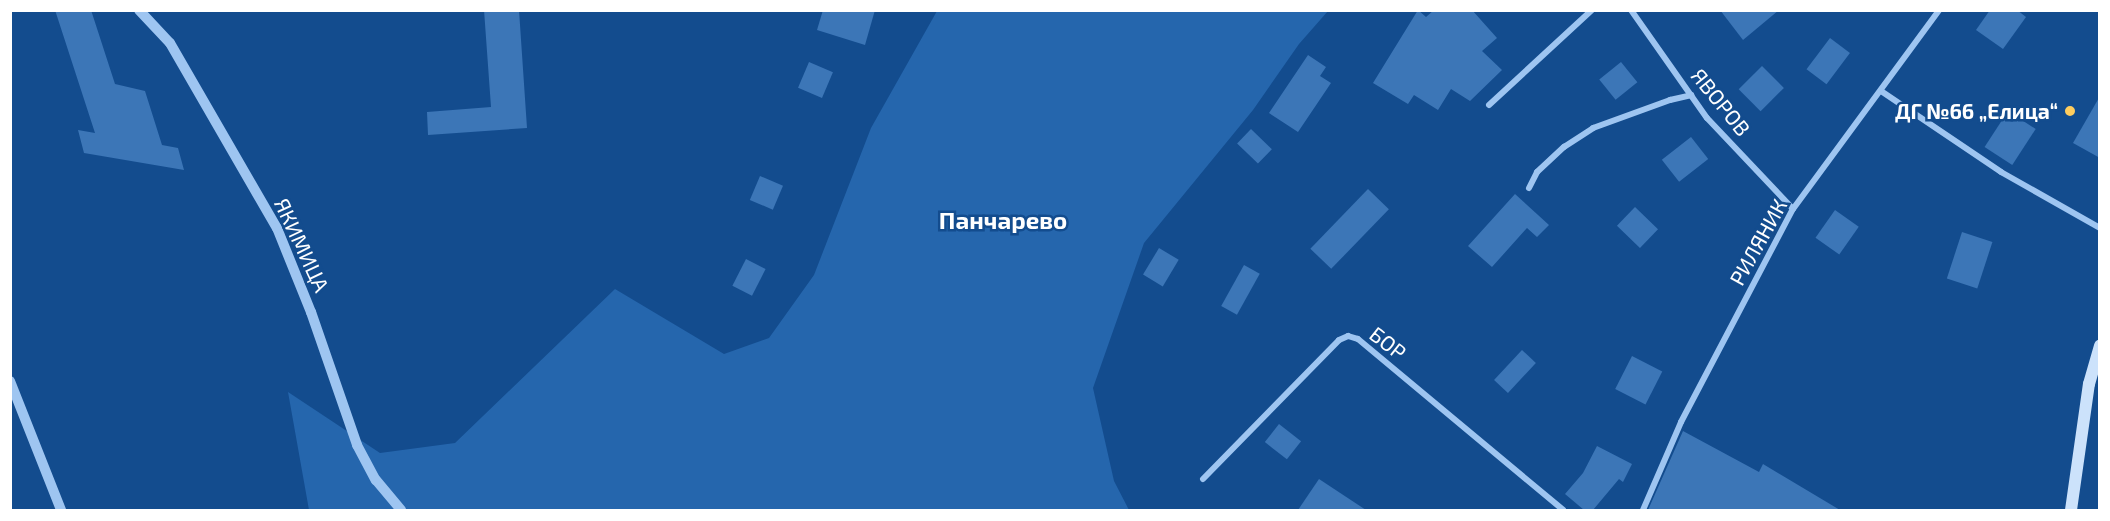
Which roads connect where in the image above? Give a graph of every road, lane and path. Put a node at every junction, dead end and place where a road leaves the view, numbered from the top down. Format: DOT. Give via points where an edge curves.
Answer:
graph roads {
  1 [pos="139,10"];
  2 [pos="1592,10"];
  3 [pos="1631,10"];
  4 [pos="1937,11"];
  5 [pos="1881,92"];
  6 [pos="1691,95"];
  7 [pos="1489,105"];
  8 [pos="1529,188"];
  9 [pos="1793,209"];
  10 [pos="2100,228"];
  11 [pos="2100,346"];
  12 [pos="10,381"];
  13 [pos="1203,479"];
  14 [pos="61,510"];
  15 [pos="401,510"];
  16 [pos="1563,510"];
  17 [pos="1643,510"];
  18 [pos="2071,510"];
  1 -- 15 [label="street, ЯКИМИЦА" via="170,43 276,228 311,312 357,445 376,480"];
  2 -- 7 [label="street"];
  3 -- 6 [label="street, ЯВОРОВ"];
  4 -- 5 [label="street, РИЛЯНИК"];
  5 -- 9 [label="street, РИЛЯНИК"];
  5 -- 10 [label="street" via="2001,172"];
  6 -- 8 [label="street" via="1593,128 1537,172"];
  6 -- 9 [label="street, ЯВОРОВ" via="1707,118"];
  9 -- 17 [label="street, РИЛЯНИК" via="1681,422"];
  11 -- 18 [label="main road" via="2089,384"];
  12 -- 14 [label="street"];
  13 -- 16 [label="street, БОР" via="1339,340 1348,336 1358,339"];
}
